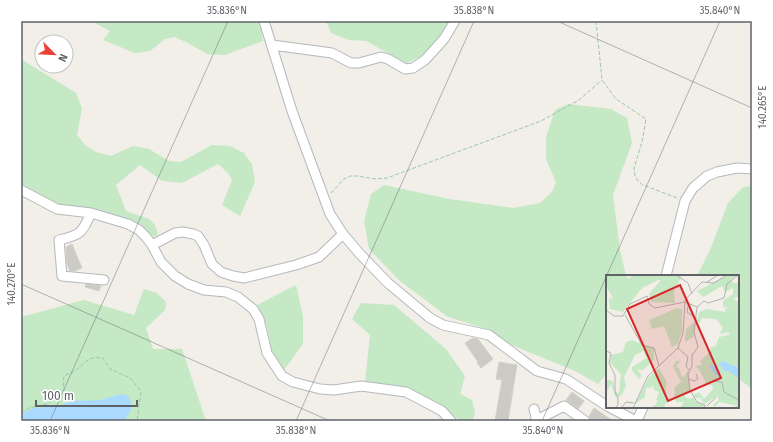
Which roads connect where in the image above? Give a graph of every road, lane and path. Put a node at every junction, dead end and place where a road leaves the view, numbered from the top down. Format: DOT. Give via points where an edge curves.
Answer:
graph roads {
  1 [pos="264,21"];
  2 [pos="455,21"];
  3 [pos="596,21"];
  4 [pos="272,45"];
  5 [pos="602,80"];
  6 [pos="752,170"];
  7 [pos="21,190"];
  8 [pos="325,199"];
  9 [pos="685,201"];
  10 [pos="91,213"];
  11 [pos="344,234"];
  12 [pos="152,245"];
  13 [pos="666,275"];
  14 [pos="104,280"];
  15 [pos="606,406"];
  16 [pos="610,408"];
  17 [pos="643,408"];
  18 [pos="534,409"];
  19 [pos="21,413"];
  20 [pos="137,421"];
  21 [pos="451,421"];
  22 [pos="536,421"];
  23 [pos="585,421"];
  24 [pos="637,421"];
  1 -- 4 [label="street"];
  2 -- 4 [label="street" via="444,39 425,60 413,68 405,69 381,57 351,63 332,53"];
  3 -- 5 [label="path"];
  4 -- 8 [label="street" via="292,111"];
  5 -- 8 [label="path" via="579,100 541,121 387,178 350,176"];
  5 -- 9 [label="path" via="616,99 646,119 634,176 643,185"];
  6 -- 9 [label="street" via="737,168 707,176 693,188"];
  7 -- 10 [label="street" via="57,209"];
  8 -- 11 [label="street" via="330,214"];
  9 -- 13 [label="street"];
  10 -- 12 [label="street" via="128,224 139,230"];
  10 -- 14 [label="street" via="79,234 59,240 62,276"];
  11 -- 12 [label="street" via="314,259 244,278 221,272 216,268 198,236 193,234 175,233"];
  11 -- 15 [label="street" via="388,283 430,318 443,326 489,336 536,371 566,379"];
  12 -- 21 [label="street" via="161,262 175,276 204,290 226,292 238,297 253,309 259,319 267,352 282,376 320,389 334,390 361,386 406,392 442,411"];
  16 -- 24 [label="street"];
  17 -- 24 [label="street"];
  18 -- 22 [label="street"];
  19 -- 20 [label="path" via="29,408 47,404 63,393 64,376 91,358 98,357 103,358 110,369 130,378 141,391"];
  22 -- 23 [label="street" via="564,406"];
}
